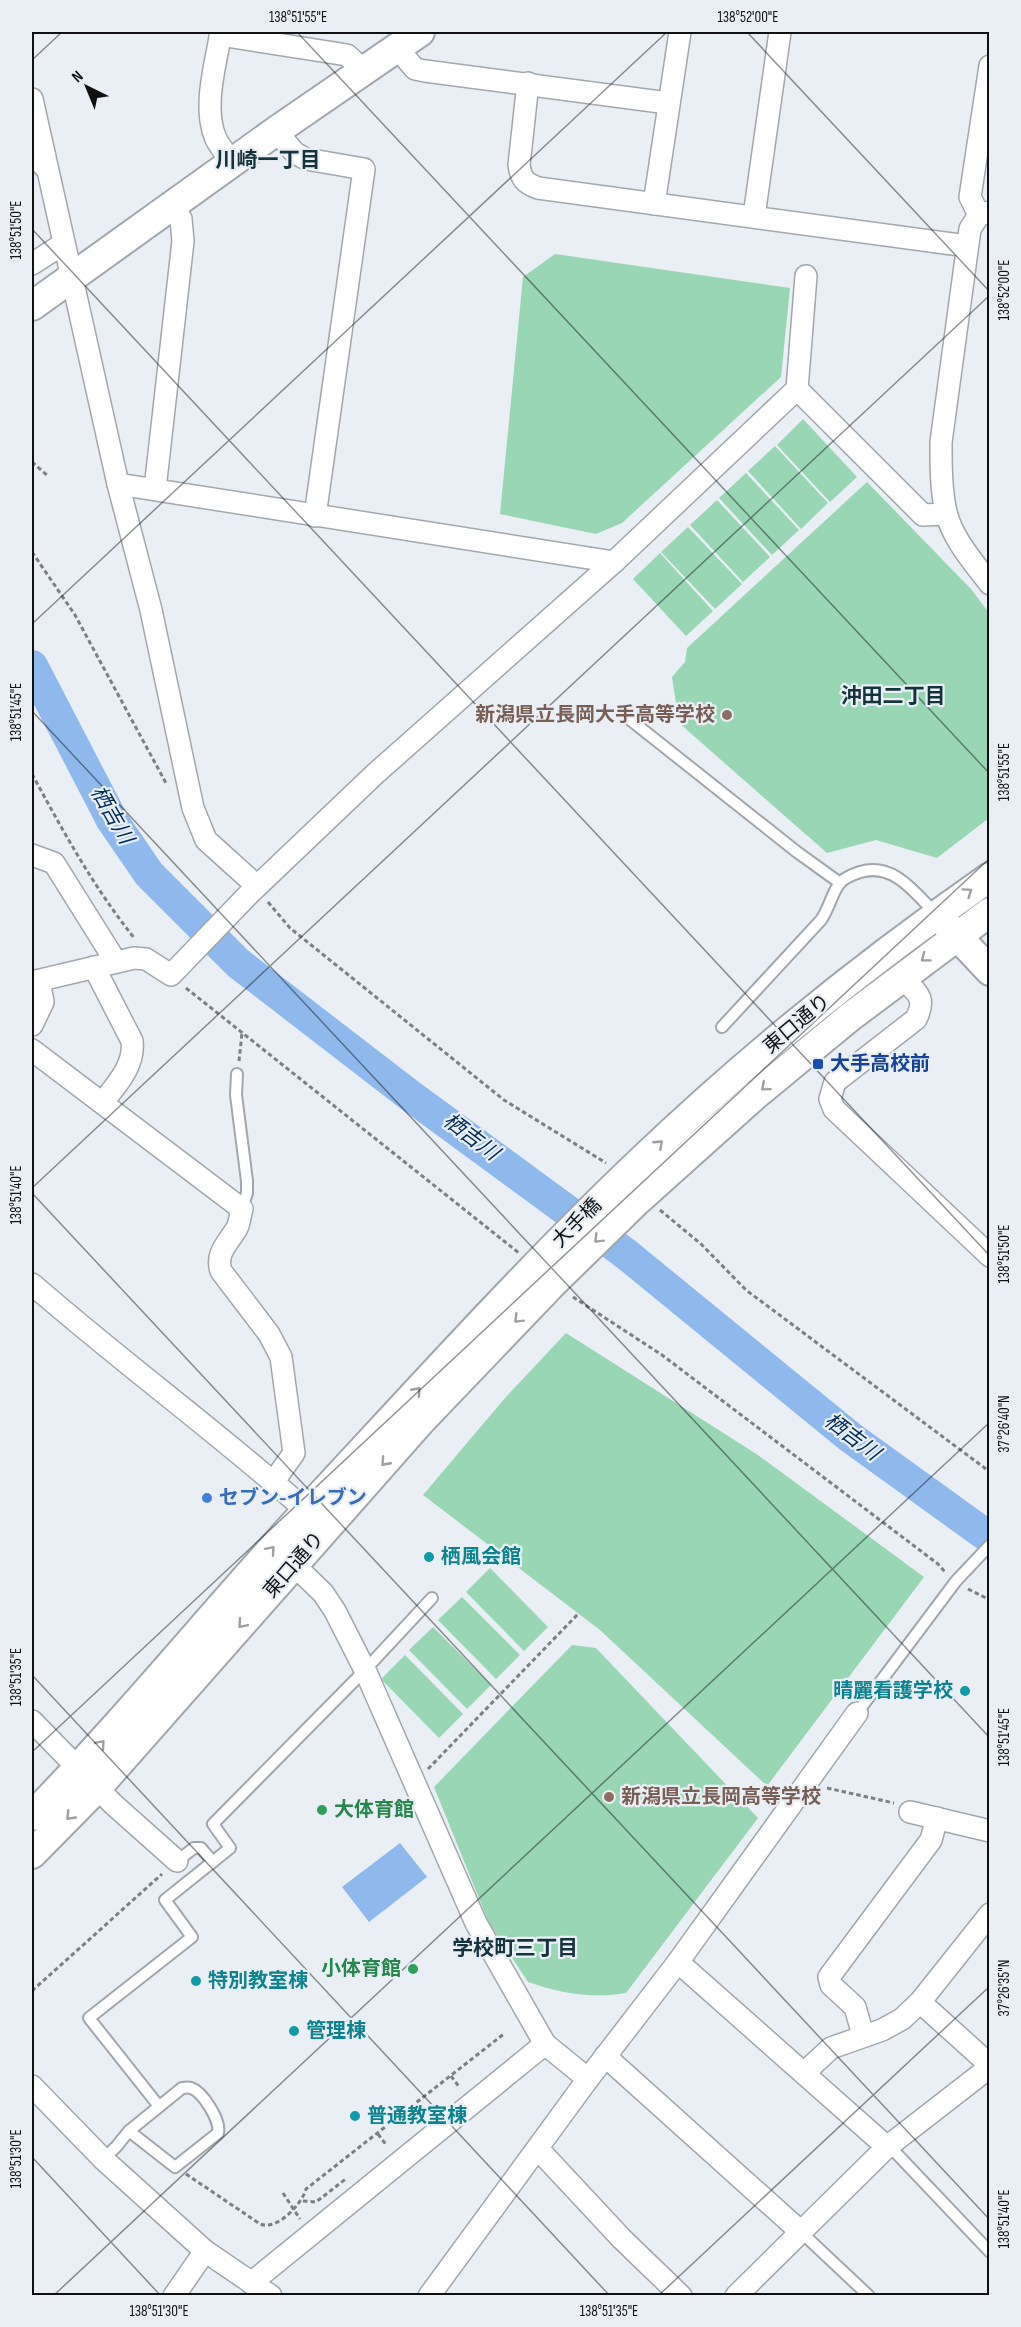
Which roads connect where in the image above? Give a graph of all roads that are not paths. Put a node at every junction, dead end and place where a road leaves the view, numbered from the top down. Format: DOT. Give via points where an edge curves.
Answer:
graph roads {
  1 [pos="420,32"];
  2 [pos="680,32"];
  3 [pos="780,32"];
  4 [pos="221,33"];
  5 [pos="397,48"];
  6 [pos="990,66"];
  7 [pos="363,70"];
  8 [pos="528,83"];
  9 [pos="988,96"];
  10 [pos="32,99"];
  11 [pos="668,103"];
  12 [pos="276,131"];
  13 [pos="32,161"];
  14 [pos="232,162"];
  15 [pos="51,182"];
  16 [pos="172,204"];
  17 [pos="654,204"];
  18 [pos="984,214"];
  19 [pos="754,216"];
  20 [pos="63,244"];
  21 [pos="967,246"];
  22 [pos="32,264"];
  23 [pos="806,276"];
  24 [pos="72,278"];
  25 [pos="32,306"];
  26 [pos="797,389"];
  27 [pos="118,484"];
  28 [pos="154,489"];
  29 [pos="946,514"];
  30 [pos="315,516"];
  31 [pos="614,562"];
  32 [pos="990,584"];
  33 [pos="628,718"];
  34 [pos="32,855"];
  35 [pos="990,877"];
  36 [pos="840,883"];
  37 [pos="256,892"];
  38 [pos="990,912"];
  39 [pos="937,914"];
  40 [pos="956,935"];
  41 [pos="116,962"];
  42 [pos="94,968"];
  43 [pos="990,971"];
  44 [pos="901,977"];
  45 [pos="35,982"];
  46 [pos="32,1025"];
  47 [pos="722,1027"];
  48 [pos="32,1050"];
  49 [pos="237,1074"];
  50 [pos="103,1102"];
  51 [pos="630,1190"];
  52 [pos="242,1209"];
  53 [pos="990,1256"];
  54 [pos="546,1272"];
  55 [pos="32,1284"];
  56 [pos="274,1481"];
  57 [pos="316,1519"];
  58 [pos="990,1545"];
  59 [pos="294,1565"];
  60 [pos="432,1598"];
  61 [pos="365,1670"];
  62 [pos="857,1713"];
  63 [pos="32,1722"];
  64 [pos="88,1778"];
  65 [pos="910,1812"];
  66 [pos="32,1816"];
  67 [pos="937,1818"];
  68 [pos="990,1831"];
  69 [pos="32,1854"];
  70 [pos="177,1861"];
  71 [pos="213,1862"];
  72 [pos="990,1914"];
  73 [pos="678,1962"];
  74 [pos="920,2002"];
  75 [pos="863,2035"];
  76 [pos="545,2044"];
  77 [pos="605,2056"];
  78 [pos="990,2066"];
  79 [pos="804,2073"];
  80 [pos="588,2079"];
  81 [pos="32,2086"];
  82 [pos="158,2105"];
  83 [pos="129,2131"];
  84 [pos="887,2147"];
  85 [pos="538,2149"];
  86 [pos="103,2159"];
  87 [pos="801,2232"];
  88 [pos="205,2251"];
  89 [pos="990,2252"];
  90 [pos="251,2283"];
  91 [pos="174,2295"];
  92 [pos="271,2295"];
  93 [pos="429,2295"];
  94 [pos="681,2295"];
  95 [pos="736,2295"];
  96 [pos="869,2295"];
  1 -- 5 [label="street"];
  2 -- 11 [label="street"];
  3 -- 19 [label="street"];
  4 -- 7 [label="street" via="347,56"];
  4 -- 14 [label="street" via="212,123 216,138"];
  5 -- 7 [label="street"];
  5 -- 8 [label="street" via="415,69"];
  6 -- 9 [label="street"];
  7 -- 12 [label="street"];
  8 -- 11 [label="street"];
  8 -- 17 [label="street" via="519,165 526,184"];
  9 -- 18 [label="street" via="970,198"];
  10 -- 15 [label="street"];
  11 -- 17 [label="street"];
  12 -- 14 [label="street"];
  12 -- 30 [label="street" via="295,153 306,159 364,170"];
  13 -- 15 [label="lane"];
  14 -- 16 [label="street"];
  15 -- 20 [label="street"];
  16 -- 24 [label="street"];
  16 -- 28 [label="street" via="181,219 183,241"];
  17 -- 19 [label="street"];
  18 -- 21 [label="street" via="970,229"];
  19 -- 21 [label="street"];
  20 -- 22 [label="street"];
  20 -- 24 [label="street"];
  21 -- 29 [label="street" via="941,442"];
  23 -- 26 [label="street"];
  24 -- 25 [label="street"];
  24 -- 27 [label="street"];
  26 -- 29 [label="street" via="923,515"];
  26 -- 31 [label="street"];
  27 -- 28 [label="street"];
  27 -- 37 [label="street" via="152,610 194,808 206,840"];
  28 -- 30 [label="street"];
  29 -- 32 [label="street"];
  30 -- 31 [label="street"];
  31 -- 37 [label="street" via="375,774"];
  33 -- 36 [label="lane"];
  34 -- 41 [label="street" via="54,863"];
  39 -- 35 [label="street, 東口通り, one-way"];
  36 -- 39 [label="lane" via="866,871 894,874"];
  36 -- 47 [label="lane" via="821,920"];
  37 -- 41 [label="street" via="173,972 146,959"];
  38 -- 40 [label="street, 東口通り"];
  39 -- 40 [label="street"];
  51 -- 39 [label="street, 東口通り, one-way" via="754,1059"];
  40 -- 43 [label="street"];
  40 -- 44 [label="street, 東口通り, one-way"];
  41 -- 42 [label="street"];
  42 -- 45 [label="street"];
  42 -- 50 [label="street" via="132,1041 134,1053 123,1076"];
  44 -- 51 [label="street, 東口通り, one-way"];
  44 -- 53 [label="street" via="921,998 922,1007 916,1019 835,1082 830,1099 834,1109"];
  45 -- 46 [label="street" via="42,1002"];
  48 -- 50 [label="street"];
  49 -- 52 [label="lane" via="247,1181"];
  50 -- 52 [label="street" via="178,1164"];
  51 -- 54 [label="street, 大手橋"];
  52 -- 56 [label="street" via="239,1225 218,1263 281,1356 294,1453"];
  54 -- 57 [label="street, 東口通り" via="477,1361"];
  55 -- 56 [label="street" via="111,1353"];
  56 -- 57 [label="street"];
  57 -- 59 [label="street, 東口通り"];
  64 -- 57 [label="street, 東口通り, one-way"];
  58 -- 62 [label="lane"];
  59 -- 61 [label="street" via="336,1611"];
  59 -- 64 [label="street, 東口通り, one-way"];
  60 -- 61 [label="lane"];
  61 -- 71 [label="lane" via="213,1824 230,1848"];
  61 -- 76 [label="street" via="476,1923"];
  62 -- 73 [label="street"];
  63 -- 64 [label="street"];
  64 -- 66 [label="street, 東口通り"];
  64 -- 69 [label="street, 東口通り, one-way"];
  64 -- 70 [label="street"];
  65 -- 67 [label="street"];
  67 -- 68 [label="street"];
  67 -- 75 [label="street" via="931,1840 830,1977 831,1985 855,2007"];
  70 -- 71 [label="lane" via="194,1848 201,1848"];
  71 -- 82 [label="lane" via="165,1900 192,1937 89,2018"];
  72 -- 74 [label="street"];
  73 -- 77 [label="street"];
  73 -- 79 [label="street"];
  74 -- 75 [label="street" via="902,2019"];
  74 -- 78 [label="street"];
  75 -- 79 [label="street" via="831,2048"];
  76 -- 80 [label="street"];
  76 -- 90 [label="street"];
  77 -- 80 [label="street"];
  77 -- 87 [label="street"];
  78 -- 84 [label="street"];
  79 -- 84 [label="street"];
  80 -- 85 [label="street"];
  81 -- 86 [label="street"];
  82 -- 83 [label="lane"];
  82 -- 83 [label="lane" via="182,2088 199,2090 217,2117 218,2133 175,2167"];
  83 -- 86 [label="lane"];
  84 -- 87 [label="street"];
  84 -- 89 [label="lane"];
  85 -- 93 [label="street"];
  85 -- 94 [label="street" via="622,2240"];
  86 -- 88 [label="street"];
  87 -- 95 [label="street"];
  87 -- 96 [label="lane"];
  88 -- 90 [label="street"];
  88 -- 91 [label="street"];
  90 -- 92 [label="street"];
}
